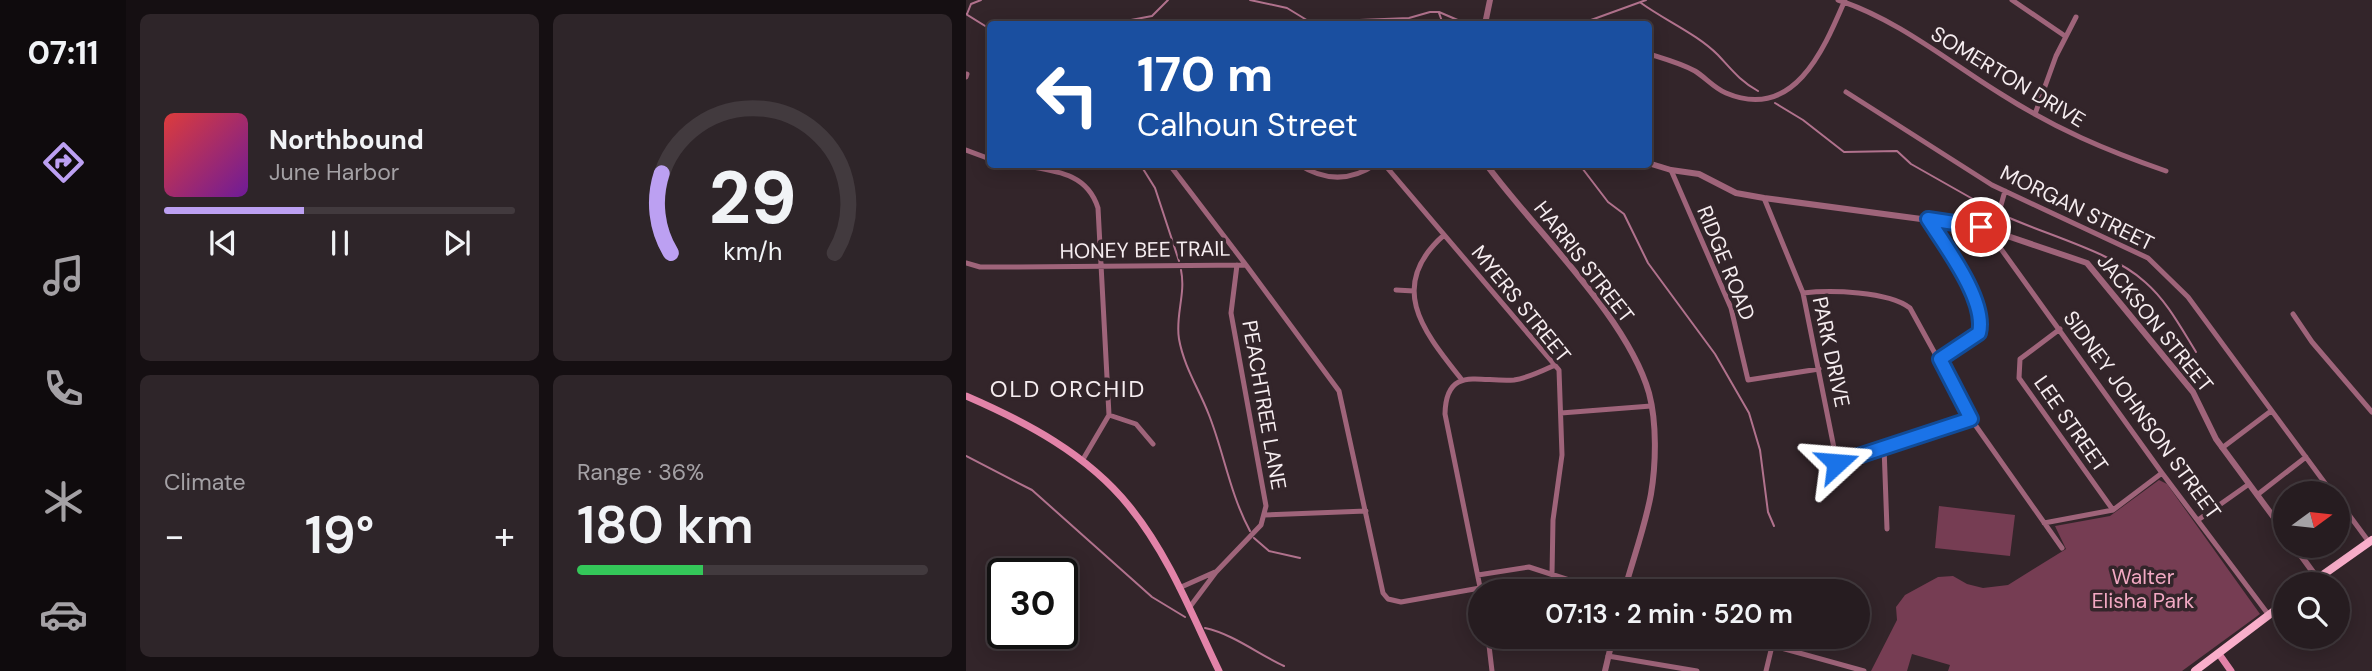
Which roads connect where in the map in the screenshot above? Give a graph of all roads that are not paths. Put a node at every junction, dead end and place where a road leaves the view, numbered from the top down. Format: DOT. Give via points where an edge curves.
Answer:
graph roads {
  1 [pos="1490,0"];
  2 [pos="2012,0"];
  3 [pos="1842,1"];
  4 [pos="2076,17"];
  5 [pos="1486,21"];
  6 [pos="2065,36"];
  7 [pos="1652,55"];
  8 [pos="1846,92"];
  9 [pos="2035,114"];
  10 [pos="966,150"];
  11 [pos="987,158"];
  12 [pos="1652,164"];
  13 [pos="1036,168"];
  14 [pos="1172,168"];
  15 [pos="1304,168"];
  16 [pos="1367,168"];
  17 [pos="1387,168"];
  18 [pos="1489,168"];
  19 [pos="1671,170"];
  20 [pos="2166,171"];
  21 [pos="2005,191"];
  22 [pos="1764,198"];
  23 [pos="1928,219"];
  24 [pos="1993,232"];
  25 [pos="1444,235"];
  26 [pos="966,263"];
  27 [pos="1237,265"];
  28 [pos="1246,265"];
  29 [pos="1099,266"];
  30 [pos="1396,290"];
  31 [pos="1414,291"];
  32 [pos="1803,293"];
  33 [pos="2293,314"];
  34 [pos="2060,329"];
  35 [pos="1940,359"];
  36 [pos="1555,365"];
  37 [pos="1819,369"];
  38 [pos="1462,380"];
  39 [pos="966,396"];
  40 [pos="1651,406"];
  41 [pos="2272,411"];
  42 [pos="2372,412"];
  43 [pos="1561,413"];
  44 [pos="1109,415"];
  45 [pos="1971,419"];
  46 [pos="1153,444"];
  47 [pos="1884,447"];
  48 [pos="2222,448"];
  49 [pos="2306,457"];
  50 [pos="1082,461"];
  51 [pos="2162,473"];
  52 [pos="2324,481"];
  53 [pos="2249,484"];
  54 [pos="2257,495"];
  55 [pos="2113,510"];
  56 [pos="1366,511"];
  57 [pos="1264,515"];
  58 [pos="2350,515"];
  59 [pos="2273,517"];
  60 [pos="2198,520"];
  61 [pos="2044,523"];
  62 [pos="1887,529"];
  63 [pos="2370,541"];
  64 [pos="2062,548"];
  65 [pos="1216,572"];
  66 [pos="2328,572"];
  67 [pos="1552,574"];
  68 [pos="1478,575"];
  69 [pos="1479,579"];
  70 [pos="1567,579"];
  71 [pos="1628,579"];
  72 [pos="1179,587"];
  73 [pos="1468,592"];
  74 [pos="1189,608"];
  75 [pos="2273,611"];
  76 [pos="2268,614"];
  77 [pos="1489,649"];
  78 [pos="1610,649"];
  79 [pos="1771,649"];
  80 [pos="1783,649"];
  81 [pos="2219,653"];
  82 [pos="1608,656"];
  83 [pos="1219,671"];
  84 [pos="1492,671"];
  85 [pos="1605,671"];
  86 [pos="1697,671"];
  87 [pos="1766,671"];
  88 [pos="1864,671"];
  89 [pos="2194,671"];
  90 [pos="2231,671"];
  1 -- 5 [label="street"];
  2 -- 6 [label="street"];
  3 -- 7 [label="street" via="1814,64 1795,86 1775,95 1747,99 1724,92 1695,72"];
  3 -- 9 [label="street, SOMERTON DRIVE" via="1925,45"];
  4 -- 6 [label="street"];
  6 -- 9 [label="street"];
  8 -- 21 [label="street, MORGAN STREET"];
  9 -- 20 [label="street, SOMERTON DRIVE" via="2095,146"];
  10 -- 11 [label="street"];
  12 -- 19 [label="street, JACKSON STREET"];
  13 -- 29 [label="street" via="1069,174 1094,193 1102,233"];
  14 -- 28 [label="street"];
  15 -- 16 [label="street" via="1344,179"];
  17 -- 25 [label="street, MYERS STREET"];
  18 -- 40 [label="street, HARRIS STREET" via="1610,321 1642,375"];
  19 -- 22 [label="street, JACKSON STREET" via="1699,174 1737,193"];
  19 -- 37 [label="street, RIDGE ROAD" via="1731,308 1748,380"];
  21 -- 24 [label="street"];
  21 -- 41 [label="street, MORGAN STREET" via="2148,258 2169,275"];
  22 -- 23 [label="street, JACKSON STREET"];
  22 -- 32 [label="street, PARK DRIVE"];
  23 -- 24 [label="street, JACKSON STREET"];
  23 -- 35 [label="street" via="1978,305 1982,321 1979,333"];
  24 -- 34 [label="street, SIDNEY JOHNSON STREET"];
  24 -- 48 [label="street, JACKSON STREET" via="2087,263 2193,392"];
  25 -- 31 [label="street" via="1420,261"];
  25 -- 36 [label="street, MYERS STREET"];
  26 -- 29 [label="street, HONEY BEE TRAIL" via="980,267"];
  27 -- 28 [label="street, HONEY BEE TRAIL"];
  27 -- 29 [label="street, HONEY BEE TRAIL"];
  27 -- 57 [label="street, PEACHTREE LANE" via="1231,313"];
  28 -- 56 [label="street, HONEY BEE TRAIL" via="1335,381"];
  29 -- 44 [label="street"];
  30 -- 31 [label="street"];
  31 -- 38 [label="street" via="1422,327"];
  32 -- 35 [label="street" via="1822,291 1902,302 1917,317"];
  32 -- 37 [label="street, PARK DRIVE"];
  33 -- 42 [label="street"];
  34 -- 51 [label="street, SIDNEY JOHNSON STREET"];
  34 -- 55 [label="street, LEE STREET" via="2020,359 2019,379"];
  35 -- 45 [label="street"];
  36 -- 38 [label="street" via="1518,379"];
  36 -- 43 [label="street, MYERS STREET"];
  37 -- 47 [label="street, PARK DRIVE" via="1837,463"];
  38 -- 68 [label="street" via="1446,398 1445,414"];
  39 -- 50 [label="main road" via="1014,417"];
  40 -- 43 [label="street"];
  40 -- 71 [label="street, HARRIS STREET" via="1651,494"];
  41 -- 48 [label="street"];
  41 -- 49 [label="street, MORGAN STREET"];
  43 -- 67 [label="street, MYERS STREET"];
  44 -- 46 [label="street" via="1136,424"];
  44 -- 50 [label="street"];
  45 -- 47 [label="street, PARK DRIVE"];
  45 -- 61 [label="street"];
  47 -- 62 [label="street"];
  48 -- 53 [label="street, JACKSON STREET"];
  49 -- 52 [label="street, MORGAN STREET"];
  49 -- 54 [label="street"];
  50 -- 72 [label="main road" via="1128,504"];
  51 -- 55 [label="street"];
  51 -- 60 [label="street, SIDNEY JOHNSON STREET"];
  53 -- 54 [label="street, JACKSON STREET"];
  53 -- 60 [label="street"];
  54 -- 59 [label="street, JACKSON STREET"];
  55 -- 61 [label="street"];
  56 -- 57 [label="street"];
  56 -- 73 [label="street, HONEY BEE TRAIL" via="1380,586 1388,599 1401,602"];
  57 -- 65 [label="street, PEACHTREE LANE" via="1261,525"];
  58 -- 63 [label="street"];
  60 -- 76 [label="street, SIDNEY JOHNSON STREET"];
  61 -- 64 [label="street"];
  63 -- 66 [label="main road"];
  65 -- 72 [label="street"];
  65 -- 74 [label="street, PEACHTREE LANE"];
  67 -- 68 [label="street" via="1529,566"];
  67 -- 70 [label="street"];
  68 -- 69 [label="street"];
  72 -- 74 [label="main road"];
  74 -- 83 [label="main road"];
  75 -- 76 [label="main road"];
  76 -- 81 [label="main road"];
  77 -- 84 [label="street"];
  78 -- 82 [label="street"];
  79 -- 87 [label="street"];
  80 -- 88 [label="street"];
  81 -- 89 [label="main road"];
  81 -- 90 [label="main road"];
  82 -- 85 [label="street"];
  82 -- 86 [label="street"];
}
